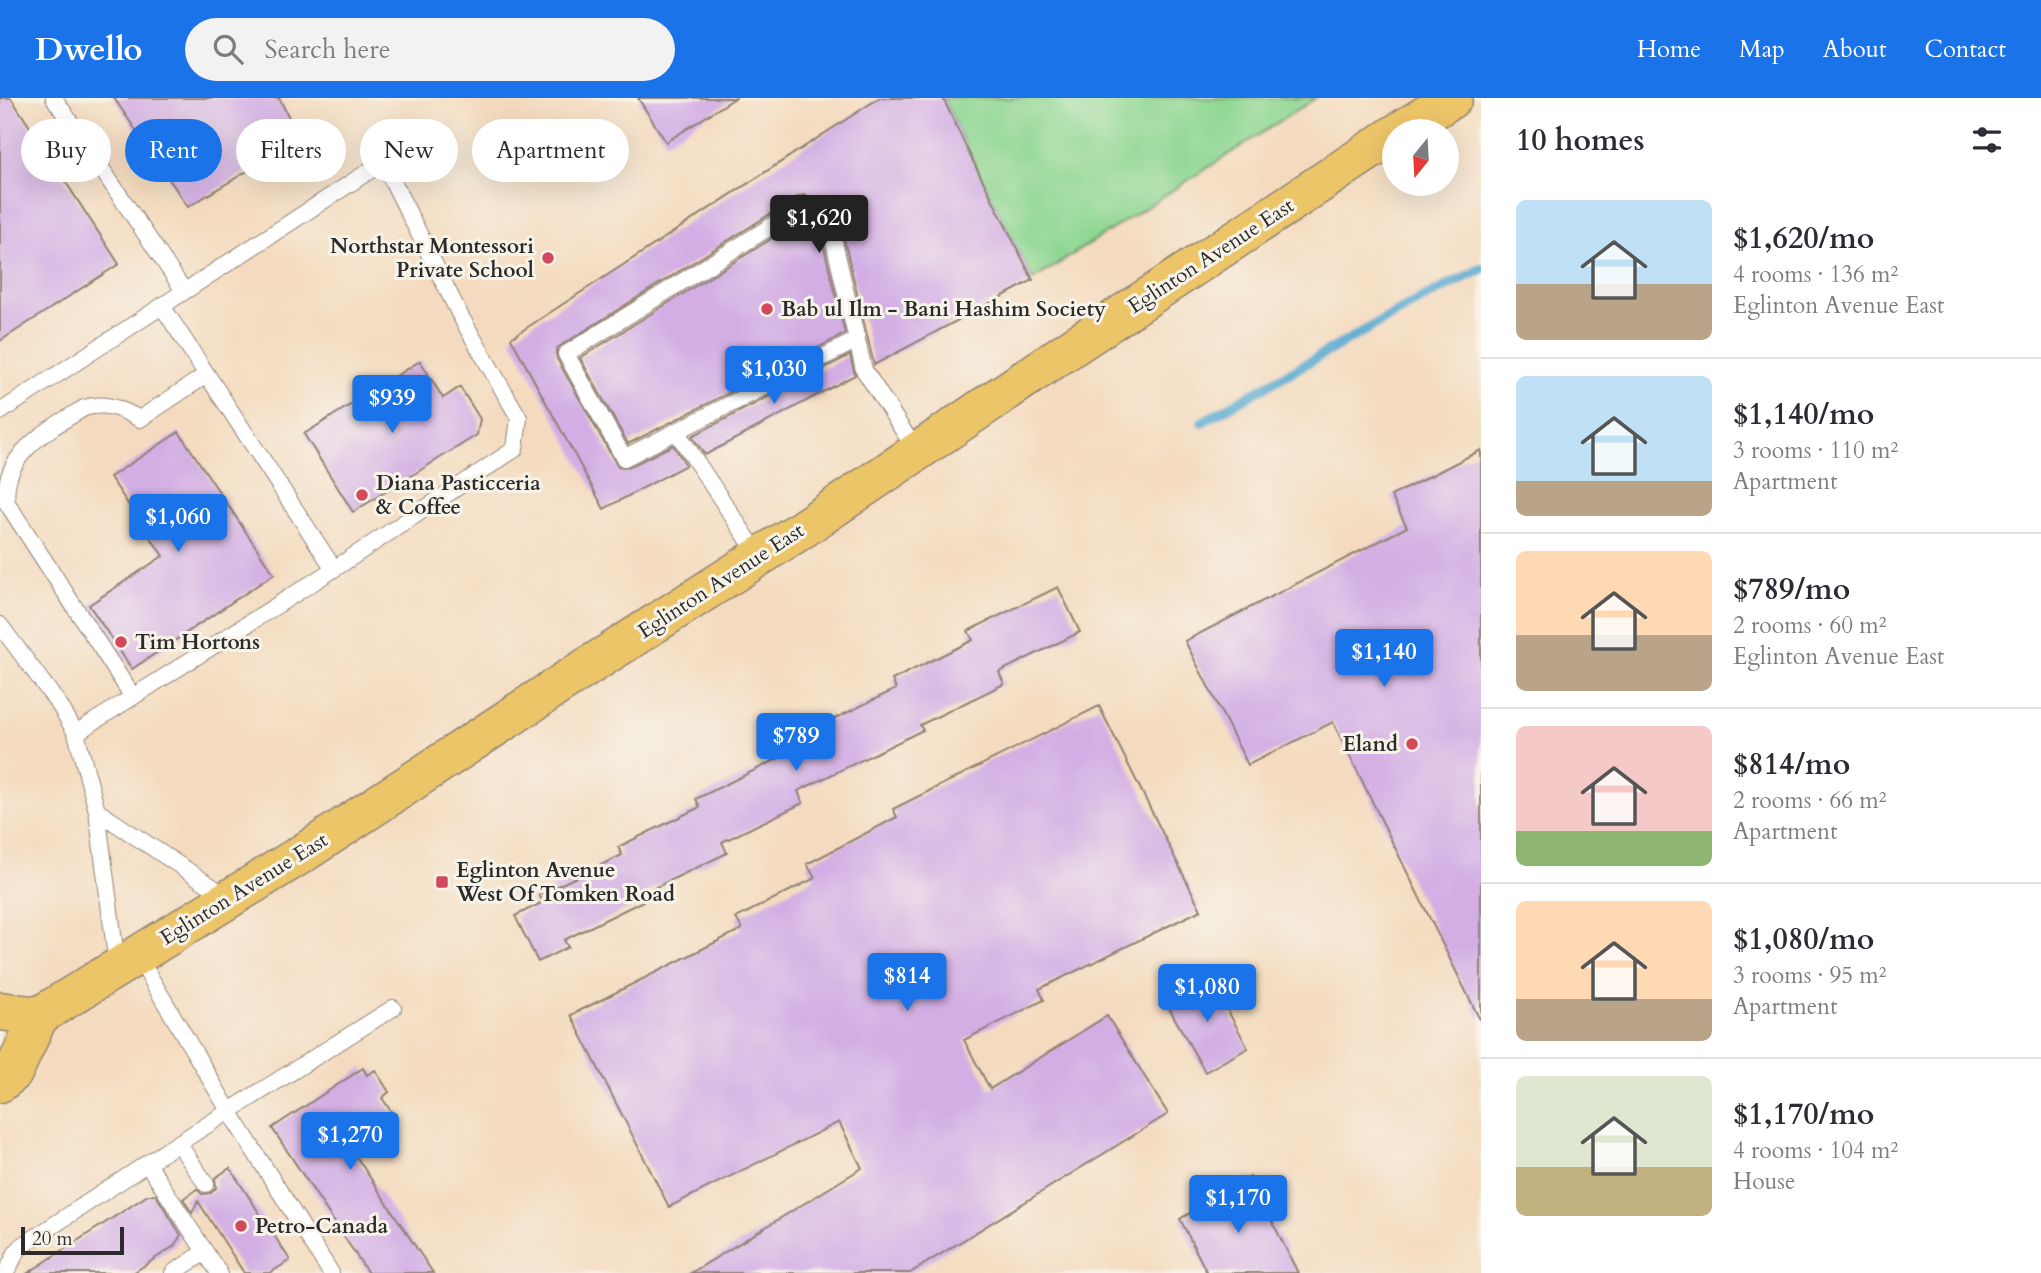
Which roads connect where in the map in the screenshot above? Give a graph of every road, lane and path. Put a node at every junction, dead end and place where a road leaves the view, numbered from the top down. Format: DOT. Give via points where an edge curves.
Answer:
graph roads {
  1 [pos="54,98"];
  2 [pos="1452,98"];
  3 [pos="1418,119"];
  4 [pos="1382,143"];
  5 [pos="184,292"];
  6 [pos="162,306"];
  7 [pos="855,341"];
  8 [pos="206,375"];
  9 [pos="0,412"];
  10 [pos="676,431"];
  11 [pos="918,452"];
  12 [pos="759,556"];
  13 [pos="334,569"];
  14 [pos="0,625"];
  15 [pos="133,696"];
  16 [pos="76,733"];
  17 [pos="97,811"];
  18 [pos="229,899"];
  19 [pos="127,961"];
  20 [pos="393,1008"];
  21 [pos="0,1010"];
  22 [pos="39,1016"];
  23 [pos="0,1083"];
  24 [pos="229,1111"];
  25 [pos="178,1143"];
  26 [pos="147,1163"];
  27 [pos="206,1184"];
  28 [pos="205,1252"];
  29 [pos="6,1273"];
  30 [pos="173,1273"];
  31 [pos="219,1273"];
  32 [pos="331,1273"];
  1 -- 5 [label="lane"];
  2 -- 3 [label="main road"];
  4 -- 11 [label="main road, Eglinton Avenue East"];
  5 -- 6 [label="lane"];
  5 -- 13 [label="lane" via="383,162 461,317 519,418 515,449"];
  6 -- 8 [label="lane"];
  6 -- 9 [label="lane"];
  7 -- 10 [label="lane"];
  7 -- 10 [label="lane" via="834,242 805,205 566,354 624,458"];
  7 -- 11 [label="lane" via="864,370"];
  8 -- 13 [label="lane"];
  8 -- 15 [label="lane" via="140,419 103,404 84,408 23,446 7,466 3,481 7,503"];
  10 -- 12 [label="lane"];
  11 -- 12 [label="main road, Eglinton Avenue East"];
  12 -- 18 [label="main road, Eglinton Avenue East"];
  13 -- 15 [label="lane"];
  14 -- 16 [label="lane"];
  15 -- 16 [label="lane"];
  16 -- 17 [label="lane"];
  17 -- 18 [label="lane"];
  17 -- 19 [label="lane"];
  18 -- 19 [label="main road, Eglinton Avenue East"];
  19 -- 22 [label="main road, Eglinton Avenue East"];
  19 -- 24 [label="lane"];
  20 -- 24 [label="lane"];
  21 -- 22 [label="main road"];
  22 -- 23 [label="main road" via="13,1073"];
  24 -- 25 [label="lane"];
  24 -- 32 [label="lane"];
  25 -- 26 [label="lane"];
  25 -- 27 [label="lane"];
  26 -- 28 [label="lane"];
  26 -- 29 [label="lane" via="22,1246"];
  28 -- 30 [label="lane"];
  28 -- 31 [label="lane"];
}
